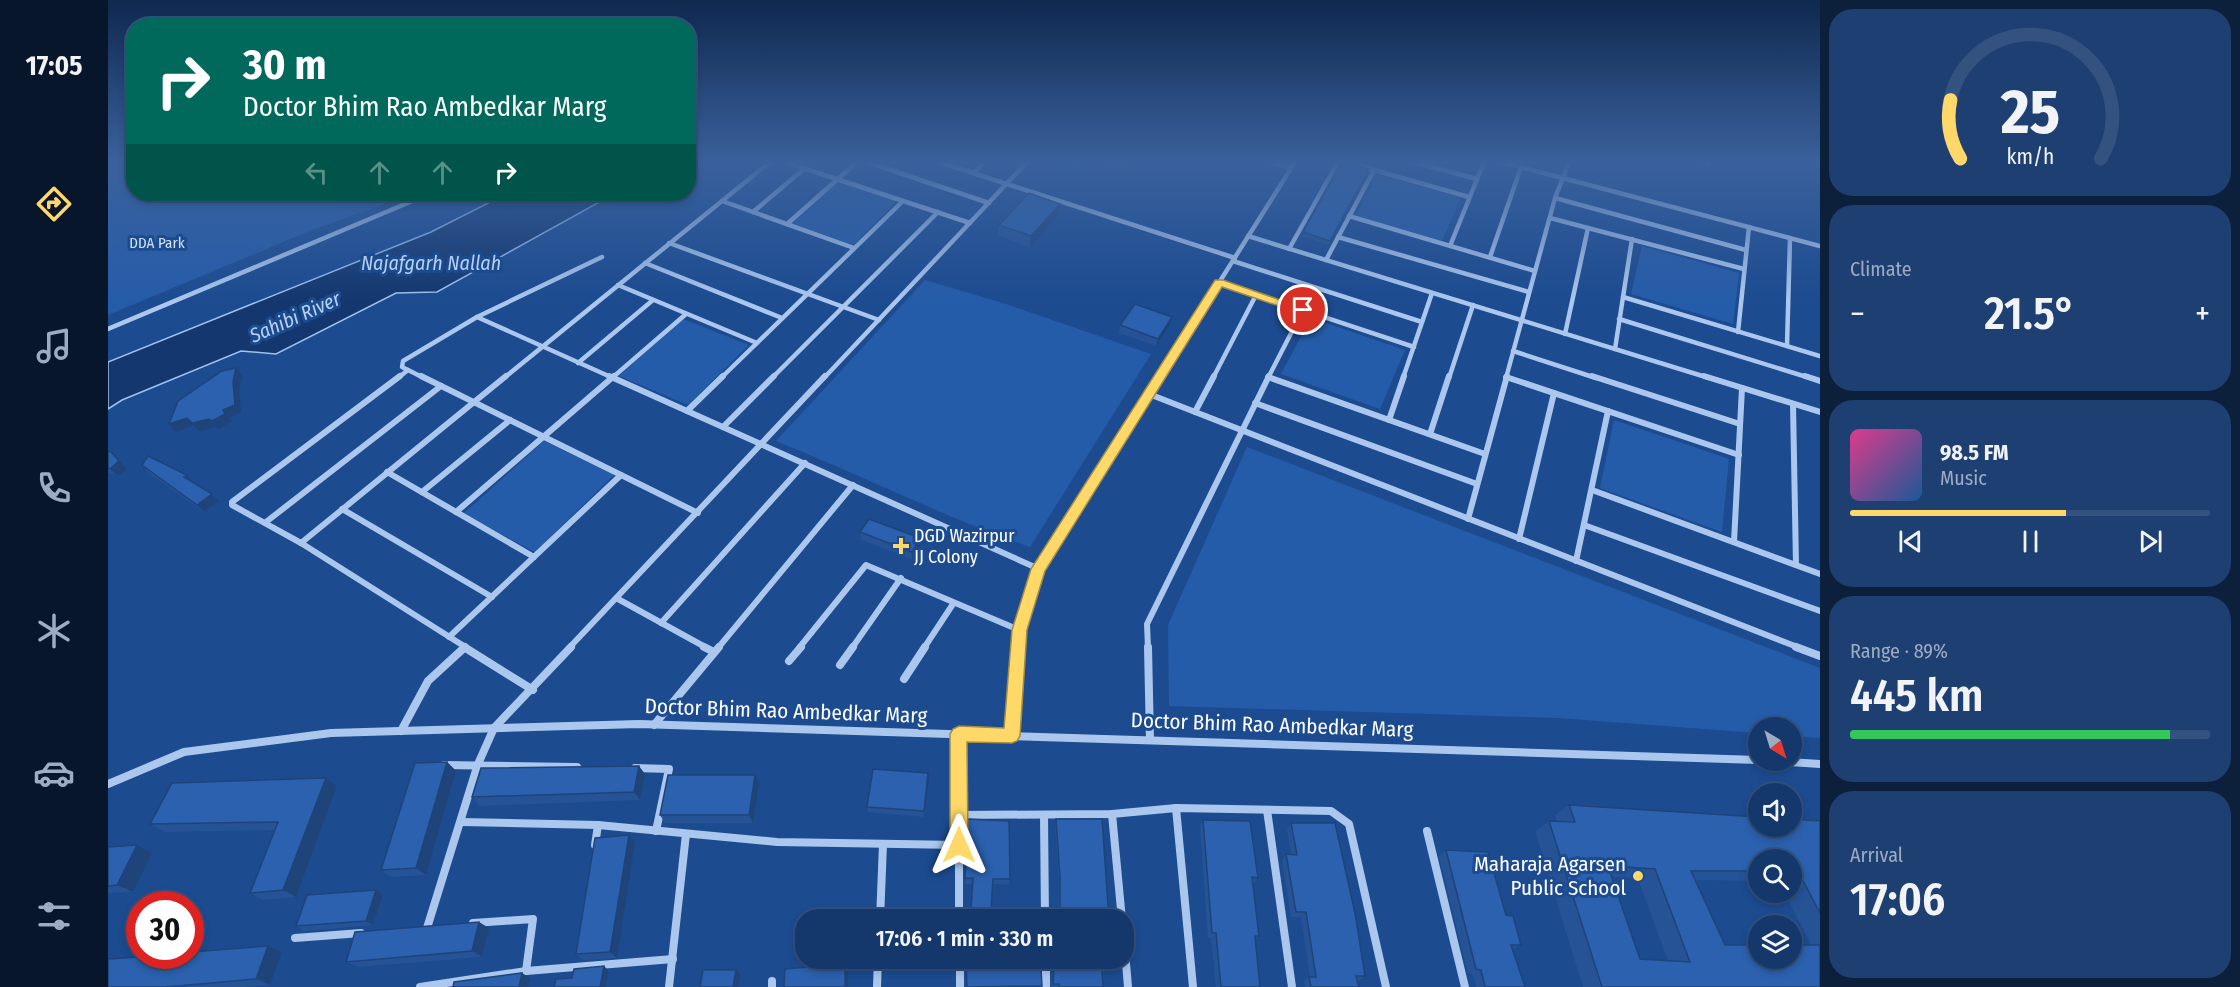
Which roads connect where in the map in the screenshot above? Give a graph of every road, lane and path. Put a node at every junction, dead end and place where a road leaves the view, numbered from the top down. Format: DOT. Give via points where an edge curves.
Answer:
graph roads {
  1 [pos="396,208"];
  2 [pos="713,208"];
  3 [pos="742,208"];
  4 [pos="758,208"];
  5 [pos="805,208"];
  6 [pos="896,208"];
  7 [pos="925,208"];
  8 [pos="983,208"];
  9 [pos="1082,208"];
  10 [pos="1266,208"];
  11 [pos="1312,208"];
  12 [pos="1353,208"];
  13 [pos="1465,208"];
  14 [pos="1507,208"];
  15 [pos="1552,208"];
  16 [pos="1592,208"];
  17 [pos="1678,208"];
  18 [pos="753,212"];
  19 [pos="938,212"];
  20 [pos="1349,216"];
  21 [pos="1550,218"];
  22 [pos="970,223"];
  23 [pos="787,224"];
  24 [pos="1749,227"];
  25 [pos="1588,228"];
  26 [pos="1248,236"];
  27 [pos="1338,237"];
  28 [pos="1790,238"];
  29 [pos="1632,239"];
  30 [pos="669,243"];
  31 [pos="1450,246"];
  32 [pos="1820,246"];
  33 [pos="854,248"];
  34 [pos="1288,249"];
  35 [pos="1746,250"];
  36 [pos="602,257"];
  37 [pos="1490,257"];
  38 [pos="1234,259"];
  39 [pos="1326,260"];
  40 [pos="645,263"];
  41 [pos="1744,269"];
  42 [pos="1535,271"];
  43 [pos="1219,282"];
  44 [pos="618,285"];
  45 [pos="1529,292"];
  46 [pos="1432,293"];
  47 [pos="807,294"];
  48 [pos="1256,295"];
  49 [pos="1623,297"];
  50 [pos="653,300"];
  51 [pos="1473,305"];
  52 [pos="843,307"];
  53 [pos="1303,310"];
  54 [pos="686,314"];
  55 [pos="477,317"];
  56 [pos="782,318"];
  57 [pos="1619,319"];
  58 [pos="879,320"];
  59 [pos="1522,320"];
  60 [pos="1422,322"];
  61 [pos="108,330"];
  62 [pos="1738,332"];
  63 [pos="1565,334"];
  64 [pos="757,343"];
  65 [pos="1787,346"];
  66 [pos="1414,347"];
  67 [pos="541,348"];
  68 [pos="1615,349"];
  69 [pos="1513,351"];
  70 [pos="1820,356"];
  71 [pos="578,363"];
  72 [pos="408,370"];
  73 [pos="1268,377"];
  74 [pos="1506,377"];
  75 [pos="612,378"];
  76 [pos="1820,381"];
  77 [pos="441,386"];
  78 [pos="1742,388"];
  79 [pos="1554,393"];
  80 [pos="1149,394"];
  81 [pos="474,402"];
  82 [pos="1255,403"];
  83 [pos="1793,404"];
  84 [pos="687,411"];
  85 [pos="1608,411"];
  86 [pos="1195,412"];
  87 [pos="1820,412"];
  88 [pos="510,420"];
  89 [pos="1389,420"];
  90 [pos="1740,424"];
  91 [pos="723,427"];
  92 [pos="1241,430"];
  93 [pos="1430,434"];
  94 [pos="544,437"];
  95 [pos="763,444"];
  96 [pos="1485,454"];
  97 [pos="1739,455"];
  98 [pos="805,463"];
  99 [pos="387,472"];
  100 [pos="621,475"];
  101 [pos="1477,484"];
  102 [pos="852,485"];
  103 [pos="1592,490"];
  104 [pos="422,492"];
  105 [pos="342,509"];
  106 [pos="456,512"];
  107 [pos="698,513"];
  108 [pos="1468,519"];
  109 [pos="266,522"];
  110 [pos="1584,525"];
  111 [pos="1519,539"];
  112 [pos="1734,542"];
  113 [pos="301,543"];
  114 [pos="534,557"];
  115 [pos="1576,561"];
  116 [pos="1796,565"];
  117 [pos="1039,569"];
  118 [pos="1820,574"];
  119 [pos="901,578"];
  120 [pos="492,597"];
  121 [pos="618,599"];
  122 [pos="953,604"];
  123 [pos="1820,611"];
  124 [pos="661,623"];
  125 [pos="1019,630"];
  126 [pos="449,637"];
  127 [pos="465,647"];
  128 [pos="714,652"];
  129 [pos="1820,656"];
  130 [pos="789,661"];
  131 [pos="840,665"];
  132 [pos="904,679"];
  133 [pos="533,690"];
  134 [pos="654,725"];
  135 [pos="494,729"];
  136 [pos="401,731"];
  137 [pos="959,734"];
  138 [pos="1012,736"];
  139 [pos="1150,740"];
  140 [pos="1748,759"];
  141 [pos="1802,763"];
  142 [pos="478,764"];
  143 [pos="1820,764"];
  144 [pos="435,765"];
  145 [pos="586,767"];
  146 [pos="622,768"];
  147 [pos="108,783"];
  148 [pos="1176,808"];
  149 [pos="1267,810"];
  150 [pos="1112,814"];
  151 [pos="959,815"];
  152 [pos="1044,815"];
  153 [pos="461,822"];
  154 [pos="598,825"];
  155 [pos="656,831"];
  156 [pos="1426,831"];
  157 [pos="686,834"];
  158 [pos="883,844"];
  159 [pos="959,845"];
  160 [pos="593,861"];
  161 [pos="880,909"];
  162 [pos="959,909"];
  163 [pos="1045,909"];
  164 [pos="1121,909"];
  165 [pos="461,925"];
  166 [pos="438,927"];
  167 [pos="427,928"];
  168 [pos="416,929"];
  169 [pos="372,932"];
  170 [pos="295,938"];
  171 [pos="578,955"];
  172 [pos="673,959"];
  173 [pos="576,967"];
  174 [pos="878,969"];
  175 [pos="960,969"];
  176 [pos="1046,969"];
  177 [pos="1126,969"];
  178 [pos="526,971"];
  179 [pos="440,985"];
  180 [pos="420,987"];
  181 [pos="669,987"];
  182 [pos="877,987"];
  183 [pos="960,987"];
  184 [pos="1046,987"];
  185 [pos="1128,987"];
  186 [pos="1193,987"];
  187 [pos="1293,987"];
  188 [pos="1386,987"];
  189 [pos="1465,987"];
  1 -- 61 [label="street"];
  2 -- 30 [label="street"];
  3 -- 18 [label="street"];
  4 -- 18 [label="street"];
  5 -- 23 [label="street"];
  6 -- 33 [label="street"];
  7 -- 19 [label="street"];
  8 -- 22 [label="street"];
  9 -- 38 [label="street"];
  10 -- 26 [label="street"];
  11 -- 34 [label="street"];
  12 -- 20 [label="street"];
  13 -- 31 [label="street"];
  14 -- 37 [label="street"];
  15 -- 21 [label="street"];
  16 -- 35 [label="street"];
  17 -- 24 [label="street"];
  18 -- 23 [label="street"];
  19 -- 22 [label="street"];
  19 -- 52 [label="street"];
  20 -- 27 [label="street"];
  20 -- 31 [label="street"];
  21 -- 25 [label="street"];
  21 -- 42 [label="street"];
  22 -- 58 [label="street"];
  23 -- 33 [label="street"];
  24 -- 28 [label="street"];
  24 -- 35 [label="street"];
  25 -- 29 [label="street"];
  25 -- 63 [label="street"];
  26 -- 34 [label="street"];
  26 -- 38 [label="street"];
  27 -- 39 [label="street"];
  27 -- 45 [label="street"];
  28 -- 32 [label="street"];
  28 -- 65 [label="street"];
  29 -- 41 [label="street"];
  29 -- 49 [label="street"];
  30 -- 40 [label="street"];
  30 -- 47 [label="street"];
  31 -- 37 [label="street"];
  33 -- 47 [label="street"];
  34 -- 39 [label="street"];
  35 -- 41 [label="street"];
  36 -- 55 [label="street"];
  37 -- 42 [label="street"];
  38 -- 43 [label="street"];
  38 -- 60 [label="street"];
  39 -- 46 [label="street"];
  40 -- 44 [label="street"];
  40 -- 56 [label="street"];
  41 -- 62 [label="street"];
  42 -- 45 [label="street"];
  43 -- 48 [label="street"];
  43 -- 80 [label="street"];
  44 -- 50 [label="street"];
  44 -- 67 [label="street"];
  45 -- 59 [label="street"];
  46 -- 51 [label="street"];
  46 -- 60 [label="street"];
  47 -- 52 [label="street"];
  47 -- 56 [label="street"];
  48 -- 53 [label="street"];
  48 -- 86 [label="street"];
  49 -- 57 [label="street"];
  49 -- 62 [label="street"];
  50 -- 54 [label="street"];
  50 -- 71 [label="street"];
  51 -- 59 [label="street"];
  51 -- 93 [label="street"];
  52 -- 58 [label="street"];
  52 -- 91 [label="street"];
  53 -- 66 [label="street"];
  53 -- 73 [label="street"];
  54 -- 64 [label="street"];
  54 -- 75 [label="street"];
  55 -- 67 [label="street"];
  55 -- 72 [label="street" via="403,361 402,367"];
  56 -- 64 [label="street"];
  57 -- 68 [label="street"];
  57 -- 76 [label="street"];
  58 -- 95 [label="street"];
  59 -- 63 [label="street"];
  59 -- 69 [label="street"];
  60 -- 66 [label="street"];
  62 -- 65 [label="street"];
  63 -- 68 [label="street"];
  64 -- 84 [label="street"];
  65 -- 70 [label="street"];
  66 -- 89 [label="street"];
  67 -- 71 [label="street"];
  67 -- 81 [label="street"];
  68 -- 78 [label="street"];
  69 -- 74 [label="street"];
  69 -- 90 [label="street"];
  71 -- 75 [label="street"];
  72 -- 77 [label="street"];
  72 -- 109 [label="street" via="232,502"];
  73 -- 82 [label="street"];
  73 -- 89 [label="street"];
  74 -- 79 [label="street"];
  74 -- 96 [label="street"];
  75 -- 84 [label="street"];
  75 -- 94 [label="street"];
  77 -- 81 [label="street"];
  77 -- 109 [label="street"];
  78 -- 83 [label="street"];
  78 -- 90 [label="street"];
  79 -- 85 [label="street"];
  79 -- 111 [label="street"];
  80 -- 86 [label="street"];
  80 -- 117 [label="street"];
  81 -- 88 [label="street"];
  81 -- 99 [label="street"];
  82 -- 92 [label="street"];
  82 -- 101 [label="street"];
  83 -- 87 [label="street"];
  83 -- 116 [label="street"];
  84 -- 91 [label="street"];
  85 -- 97 [label="street"];
  85 -- 103 [label="street"];
  86 -- 92 [label="street"];
  88 -- 94 [label="street"];
  88 -- 104 [label="street"];
  89 -- 93 [label="street"];
  90 -- 97 [label="street"];
  91 -- 95 [label="street"];
  92 -- 108 [label="street"];
  92 -- 139 [label="street" via="1147,624"];
  93 -- 96 [label="street"];
  94 -- 100 [label="street"];
  94 -- 106 [label="street"];
  95 -- 98 [label="street"];
  95 -- 107 [label="street"];
  96 -- 101 [label="street"];
  97 -- 112 [label="street"];
  98 -- 102 [label="street"];
  98 -- 124 [label="street"];
  99 -- 104 [label="street"];
  99 -- 105 [label="street"];
  100 -- 107 [label="street"];
  100 -- 114 [label="street"];
  101 -- 108 [label="street"];
  102 -- 117 [label="street"];
  102 -- 128 [label="street"];
  103 -- 110 [label="street"];
  103 -- 112 [label="street"];
  104 -- 106 [label="street"];
  105 -- 113 [label="street"];
  105 -- 120 [label="street"];
  106 -- 114 [label="street"];
  107 -- 121 [label="street"];
  108 -- 111 [label="street"];
  109 -- 113 [label="street"];
  110 -- 115 [label="street"];
  110 -- 123 [label="street"];
  111 -- 115 [label="street"];
  112 -- 116 [label="street"];
  113 -- 126 [label="street"];
  114 -- 120 [label="street"];
  115 -- 129 [label="street"];
  116 -- 118 [label="street"];
  117 -- 125 [label="street"];
  119 -- 122 [label="street"];
  119 -- 130 [label="street" via="862,567"];
  119 -- 131 [label="street"];
  120 -- 126 [label="street"];
  121 -- 124 [label="street"];
  121 -- 133 [label="street"];
  122 -- 125 [label="street"];
  122 -- 132 [label="street"];
  124 -- 128 [label="street"];
  125 -- 138 [label="street"];
  126 -- 127 [label="street"];
  127 -- 133 [label="street"];
  127 -- 136 [label="street" via="428,681"];
  128 -- 134 [label="street"];
  133 -- 135 [label="street"];
  134 -- 135 [label="street, Doctor Bhim Rao Ambedkar Marg"];
  134 -- 137 [label="street, Doctor Bhim Rao Ambedkar Marg"];
  135 -- 136 [label="street, Doctor Bhim Rao Ambedkar Marg"];
  135 -- 142 [label="street"];
  136 -- 147 [label="street, Doctor Bhim Rao Ambedkar Marg" via="331,733 184,752"];
  137 -- 138 [label="street, Doctor Bhim Rao Ambedkar Marg"];
  137 -- 151 [label="street"];
  138 -- 139 [label="street, Doctor Bhim Rao Ambedkar Marg"];
  139 -- 140 [label="street, Doctor Bhim Rao Ambedkar Marg"];
  141 -- 143 [label="street, Doctor Bhim Rao Ambedkar Marg"];
  142 -- 144 [label="street"];
  142 -- 145 [label="street"];
  142 -- 153 [label="street"];
  146 -- 155 [label="street" via="669,769"];
  148 -- 149 [label="street"];
  148 -- 150 [label="street"];
  148 -- 186 [label="street"];
  149 -- 187 [label="street"];
  149 -- 188 [label="street" via="1331,811 1349,824"];
  150 -- 152 [label="street"];
  150 -- 164 [label="street"];
  151 -- 152 [label="street"];
  151 -- 159 [label="street"];
  152 -- 163 [label="street"];
  153 -- 154 [label="street"];
  153 -- 167 [label="street"];
  154 -- 155 [label="street"];
  154 -- 160 [label="street"];
  155 -- 157 [label="street"];
  156 -- 189 [label="street"];
  157 -- 158 [label="street" via="777,842"];
  157 -- 172 [label="street"];
  158 -- 159 [label="street"];
  158 -- 161 [label="street"];
  159 -- 162 [label="street"];
  165 -- 178 [label="street" via="533,919"];
  166 -- 167 [label="street"];
  167 -- 168 [label="street"];
  169 -- 170 [label="street"];
  171 -- 173 [label="street"];
  172 -- 173 [label="street"];
  172 -- 181 [label="street"];
  173 -- 178 [label="street"];
  174 -- 182 [label="street"];
  175 -- 183 [label="street"];
  176 -- 184 [label="street"];
  177 -- 185 [label="street"];
  178 -- 179 [label="street"];
  179 -- 180 [label="street"];
}
